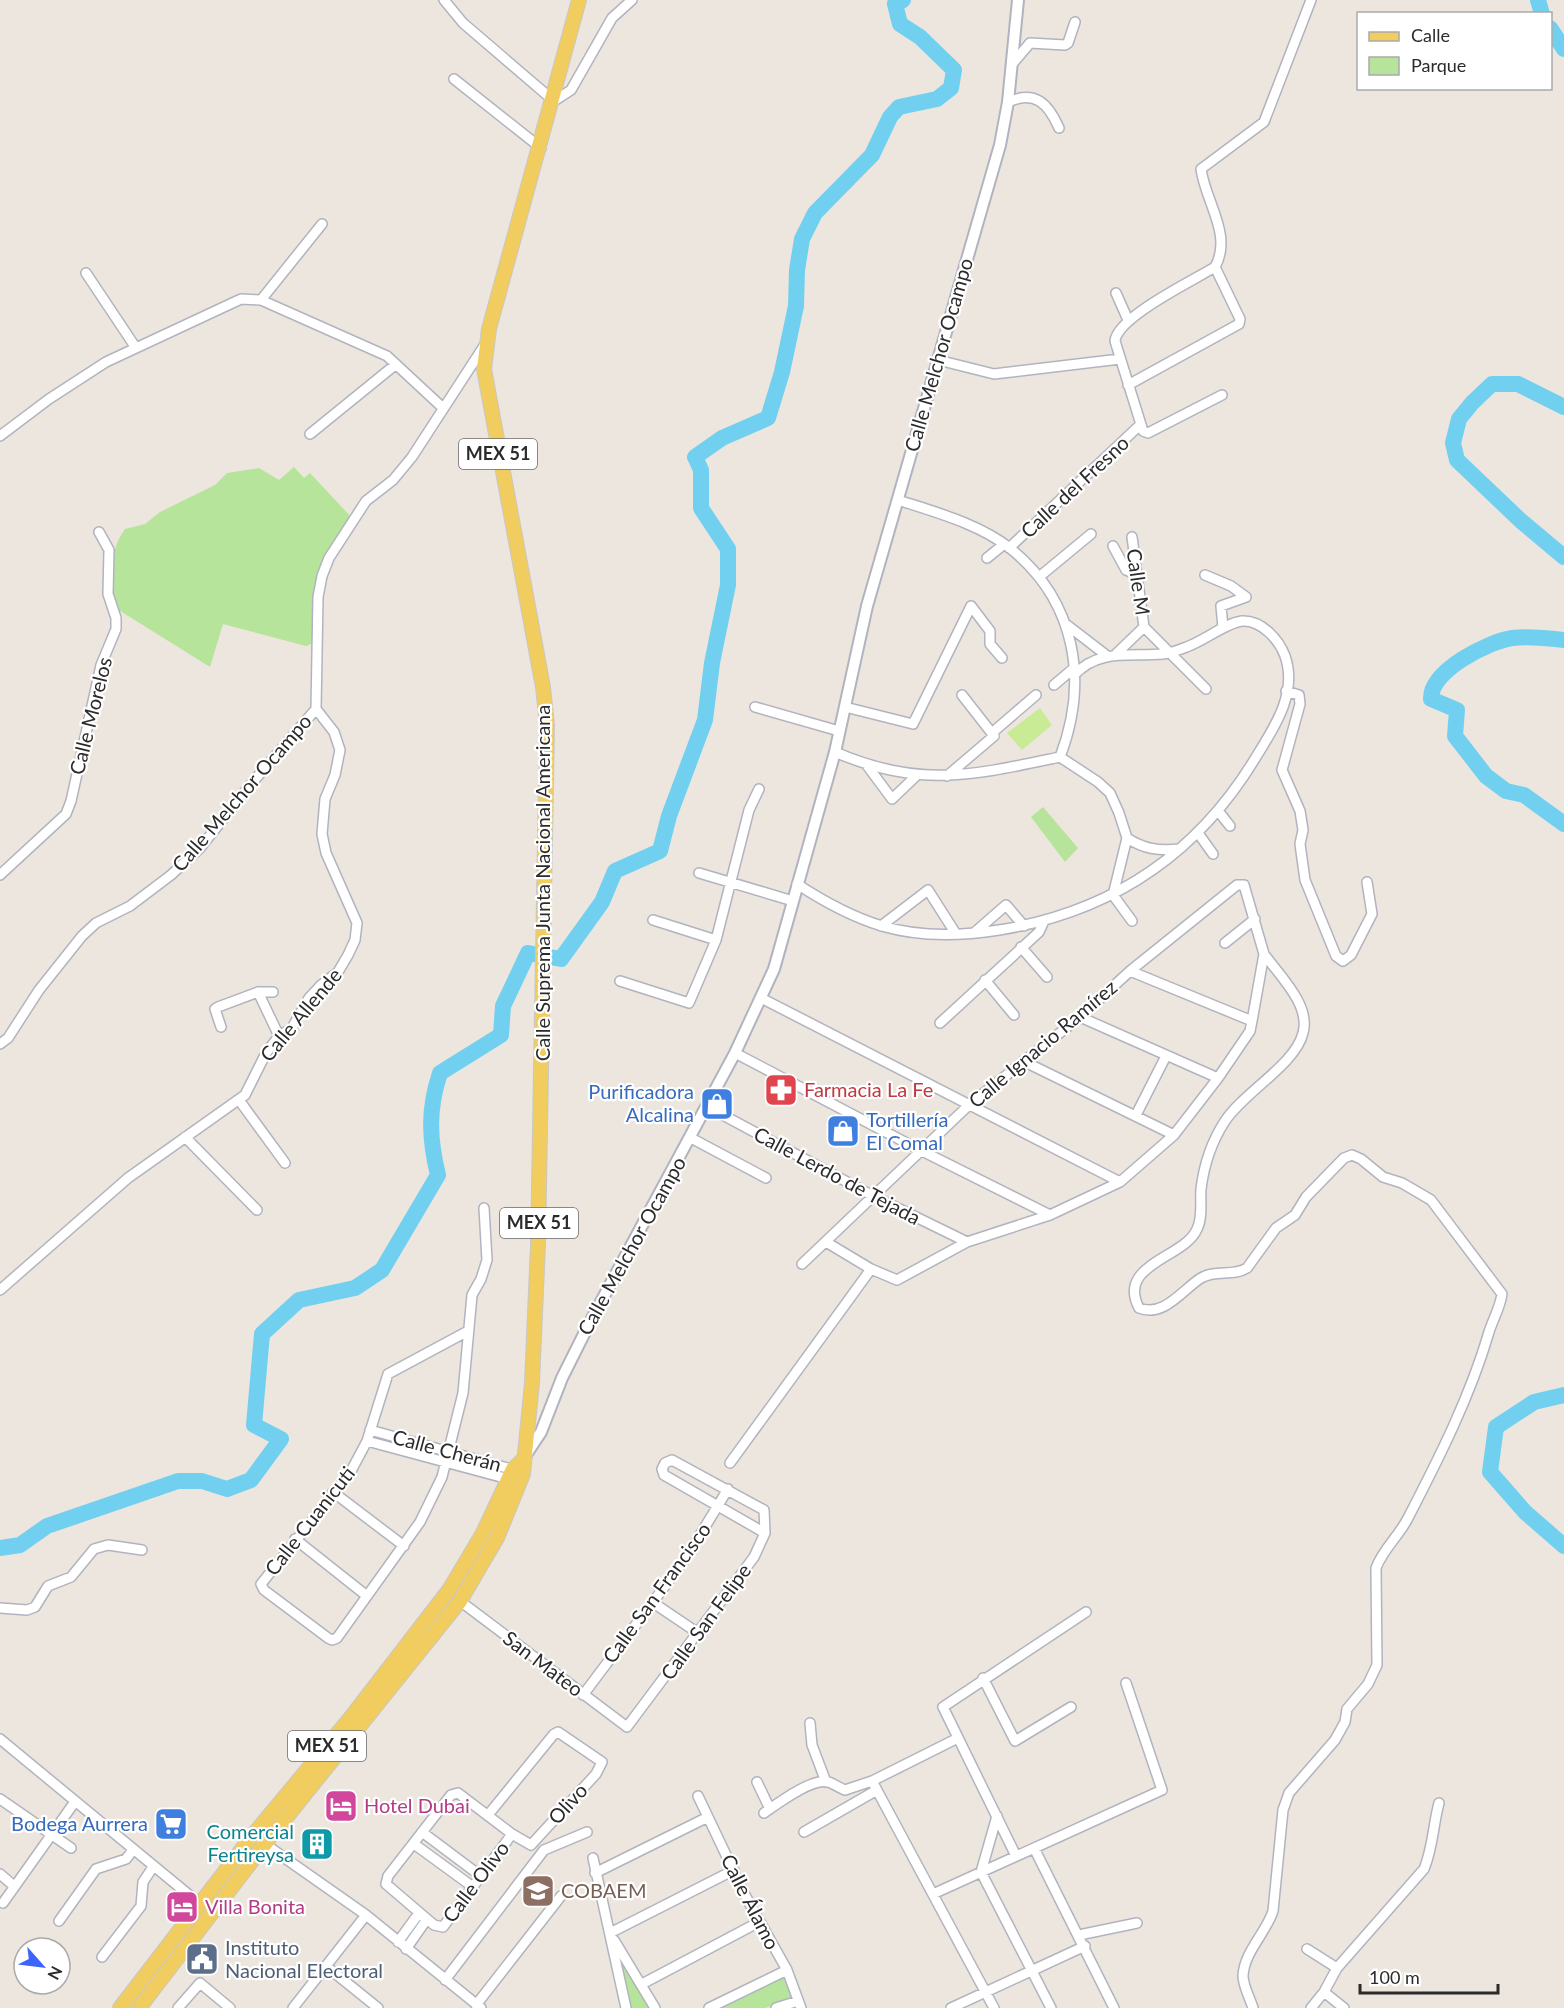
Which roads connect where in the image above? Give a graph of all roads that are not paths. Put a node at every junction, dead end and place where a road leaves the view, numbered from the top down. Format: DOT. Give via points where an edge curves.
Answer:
graph roads {
  1 [pos="444,0"];
  2 [pos="579,0"];
  3 [pos="632,0"];
  4 [pos="1018,0"];
  5 [pos="1311,0"];
  6 [pos="1075,22"];
  7 [pos="1013,63"];
  8 [pos="454,79"];
  9 [pos="554,101"];
  10 [pos="1008,102"];
  11 [pos="1059,128"];
  12 [pos="541,148"];
  13 [pos="322,224"];
  14 [pos="1215,267"];
  15 [pos="86,273"];
  16 [pos="1116,293"];
  17 [pos="261,300"];
  18 [pos="1128,320"];
  19 [pos="486,343"];
  20 [pos="136,348"];
  21 [pos="1120,359"];
  22 [pos="938,360"];
  23 [pos="395,365"];
  24 [pos="1128,385"];
  25 [pos="1222,395"];
  26 [pos="443,408"];
  27 [pos="1140,425"];
  28 [pos="310,434"];
  29 [pos="0,436"];
  30 [pos="898,500"];
  31 [pos="99,532"];
  32 [pos="1091,534"];
  33 [pos="1132,537"];
  34 [pos="1113,546"];
  35 [pos="1006,547"];
  36 [pos="987,558"];
  37 [pos="1137,575"];
  38 [pos="1205,575"];
  39 [pos="1039,577"];
  40 [pos="1067,625"];
  41 [pos="1144,627"];
  42 [pos="1223,628"];
  43 [pos="1171,652"];
  44 [pos="998,654"];
  45 [pos="1111,655"];
  46 [pos="1074,671"];
  47 [pos="1054,685"];
  48 [pos="1206,689"];
  49 [pos="1286,691"];
  50 [pos="962,695"];
  51 [pos="1036,695"];
  52 [pos="755,707"];
  53 [pos="845,707"];
  54 [pos="316,709"];
  55 [pos="840,731"];
  56 [pos="993,732"];
  57 [pos="835,752"];
  58 [pos="1060,757"];
  59 [pos="866,764"];
  60 [pos="916,776"];
  61 [pos="946,777"];
  62 [pos="759,789"];
  63 [pos="1219,812"];
  64 [pos="1230,826"];
  65 [pos="1198,832"];
  66 [pos="1127,837"];
  67 [pos="1179,849"];
  68 [pos="1213,854"];
  69 [pos="699,873"];
  70 [pos="0,875"];
  71 [pos="731,882"];
  72 [pos="1367,882"];
  73 [pos="797,884"];
  74 [pos="1113,895"];
  75 [pos="793,902"];
  76 [pos="653,920"];
  77 [pos="1255,920"];
  78 [pos="1044,921"];
  79 [pos="1132,921"];
  80 [pos="881,926"];
  81 [pos="1024,926"];
  82 [pos="956,934"];
  83 [pos="973,934"];
  84 [pos="716,940"];
  85 [pos="1225,943"];
  86 [pos="1021,947"];
  87 [pos="1264,954"];
  88 [pos="1130,971"];
  89 [pos="1047,977"];
  90 [pos="986,980"];
  91 [pos="620,981"];
  92 [pos="258,992"];
  93 [pos="273,992"];
  94 [pos="761,998"];
  95 [pos="1014,1015"];
  96 [pos="1080,1017"];
  97 [pos="1252,1021"];
  98 [pos="940,1023"];
  99 [pos="221,1027"];
  100 [pos="279,1036"];
  101 [pos="0,1044"];
  102 [pos="735,1053"];
  103 [pos="1166,1056"];
  104 [pos="1023,1061"];
  105 [pos="1218,1078"];
  106 [pos="239,1100"];
  107 [pos="970,1104"];
  108 [pos="708,1107"];
  109 [pos="1136,1115"];
  110 [pos="1174,1135"];
  111 [pos="185,1137"];
  112 [pos="691,1138"];
  113 [pos="920,1150"];
  114 [pos="285,1163"];
  115 [pos="766,1178"];
  116 [pos="1120,1182"];
  117 [pos="875,1197"];
  118 [pos="484,1208"];
  119 [pos="257,1210"];
  120 [pos="1050,1215"];
  121 [pos="826,1242"];
  122 [pos="968,1242"];
  123 [pos="802,1264"];
  124 [pos="871,1269"];
  125 [pos="0,1290"];
  126 [pos="468,1331"];
  127 [pos="370,1430"];
  128 [pos="367,1441"];
  129 [pos="448,1455"];
  130 [pos="730,1462"];
  131 [pos="519,1470"];
  132 [pos="728,1489"];
  133 [pos="333,1492"];
  134 [pos="720,1505"];
  135 [pos="765,1533"];
  136 [pos="295,1539"];
  137 [pos="404,1546"];
  138 [pos="141,1550"];
  139 [pos="367,1596"];
  140 [pos="460,1601"];
  141 [pos="652,1602"];
  142 [pos="0,1608"];
  143 [pos="1086,1612"];
  144 [pos="698,1633"];
  145 [pos="983,1678"];
  146 [pos="1126,1683"];
  147 [pos="583,1695"];
  148 [pos="1071,1707"];
  149 [pos="810,1723"];
  150 [pos="627,1726"];
  151 [pos="958,1738"];
  152 [pos="0,1739"];
  153 [pos="872,1780"];
  154 [pos="757,1782"];
  155 [pos="826,1782"];
  156 [pos="877,1790"];
  157 [pos="698,1796"];
  158 [pos="0,1799"];
  159 [pos="74,1803"];
  160 [pos="1439,1803"];
  161 [pos="488,1815"];
  162 [pos="997,1816"];
  163 [pos="708,1817"];
  164 [pos="422,1832"];
  165 [pos="587,1832"];
  166 [pos="804,1832"];
  167 [pos="50,1834"];
  168 [pos="512,1834"];
  169 [pos="253,1835"];
  170 [pos="265,1844"];
  171 [pos="414,1844"];
  172 [pos="71,1848"];
  173 [pos="1034,1848"];
  174 [pos="133,1850"];
  175 [pos="1016,1856"];
  176 [pos="593,1858"];
  177 [pos="153,1867"];
  178 [pos="734,1870"];
  179 [pos="981,1872"];
  180 [pos="595,1873"];
  181 [pos="0,1874"];
  182 [pos="482,1877"];
  183 [pos="14,1886"];
  184 [pos="473,1887"];
  185 [pos="933,1894"];
  186 [pos="561,1896"];
  187 [pos="3,1903"];
  188 [pos="200,1904"];
  189 [pos="366,1916"];
  190 [pos="423,1916"];
  191 [pos="59,1921"];
  192 [pos="759,1922"];
  193 [pos="1137,1923"];
  194 [pos="611,1934"];
  195 [pos="1079,1935"];
  196 [pos="398,1942"];
  197 [pos="1085,1946"];
  198 [pos="406,1949"];
  199 [pos="1307,1949"];
  200 [pos="102,1957"];
  201 [pos="326,1966"];
  202 [pos="1337,1968"];
  203 [pos="787,1970"];
  204 [pos="1031,1971"];
  205 [pos="445,1980"];
  206 [pos="642,1984"];
  207 [pos="985,1992"];
  208 [pos="1324,1992"];
  209 [pos="800,2004"];
  210 [pos="478,2006"];
  211 [pos="120,2008"];
  212 [pos="139,2008"];
  213 [pos="178,2008"];
  214 [pos="230,2008"];
  215 [pos="293,2008"];
  216 [pos="378,2008"];
  217 [pos="626,2008"];
  218 [pos="655,2008"];
  219 [pos="709,2008"];
  220 [pos="776,2008"];
  221 [pos="951,2008"];
  222 [pos="994,2008"];
  223 [pos="1051,2008"];
  224 [pos="1114,2008"];
  225 [pos="1253,2008"];
  226 [pos="1311,2008"];
  227 [pos="1344,2008"];
  1 -- 9 [label="street" via="463,23"];
  2 -- 9 [label="main road, Calle Suprema Junta Nacional Americana / MEX 51"];
  3 -- 9 [label="street" via="612,18 571,90"];
  4 -- 7 [label="street, Calle Melchor Ocampo"];
  5 -- 14 [label="street" via="1264,122 1201,169 1221,232 1220,258"];
  6 -- 7 [label="street" via="1065,45 1030,43"];
  7 -- 10 [label="street, Calle Melchor Ocampo"];
  8 -- 12 [label="street"];
  9 -- 12 [label="main road, Calle Suprema Junta Nacional Americana / MEX 51"];
  10 -- 11 [label="street" via="1023,96 1038,100"];
  10 -- 22 [label="street, Calle Melchor Ocampo" via="1000,145"];
  12 -- 19 [label="main road, Calle Suprema Junta Nacional Americana / MEX 51"];
  13 -- 17 [label="street"];
  14 -- 18 [label="street"];
  14 -- 24 [label="street" via="1239,324"];
  15 -- 20 [label="street"];
  16 -- 18 [label="street"];
  17 -- 20 [label="street" via="241,299"];
  17 -- 23 [label="street" via="378,352"];
  18 -- 21 [label="street" via="1116,333"];
  19 -- 26 [label="street, Calle Melchor Ocampo"];
  19 -- 131 [label="main road, Calle Suprema Junta Nacional Americana / MEX 51" via="486,392 547,725 538,1245 532,1383"];
  20 -- 29 [label="street" via="106,362"];
  21 -- 22 [label="street" via="994,374"];
  21 -- 24 [label="street"];
  22 -- 30 [label="street, Calle Melchor Ocampo"];
  23 -- 26 [label="street"];
  23 -- 28 [label="street"];
  24 -- 27 [label="street"];
  25 -- 27 [label="street" via="1148,433"];
  26 -- 54 [label="street, Calle Melchor Ocampo" via="406,465 366,501 329,558 318,597"];
  27 -- 35 [label="street, Calle del Fresno"];
  30 -- 35 [label="street" via="938,512"];
  30 -- 53 [label="street, Calle Melchor Ocampo" via="867,606"];
  31 -- 70 [label="street, Calle Morelos" via="109,550 108,594 116,629 101,665 71,801 66,814"];
  32 -- 39 [label="street"];
  33 -- 37 [label="street, Calle M"];
  34 -- 37 [label="street" via="1126,570"];
  35 -- 36 [label="street, Calle del Fresno"];
  35 -- 39 [label="street"];
  37 -- 41 [label="street, Calle M"];
  38 -- 42 [label="street" via="1246,597 1221,606"];
  39 -- 40 [label="street"];
  40 -- 45 [label="street"];
  40 -- 46 [label="street"];
  41 -- 43 [label="street, Calle M"];
  41 -- 45 [label="street"];
  42 -- 43 [label="street" via="1208,639"];
  42 -- 49 [label="street" via="1242,621 1274,637 1286,661"];
  43 -- 45 [label="street"];
  43 -- 48 [label="street, Calle M"];
  44 -- 53 [label="street" via="990,644 990,631 971,606 913,724"];
  45 -- 46 [label="street"];
  46 -- 47 [label="street"];
  46 -- 58 [label="street" via="1075,705"];
  49 -- 63 [label="street" via="1274,731"];
  49 -- 72 [label="street" via="1299,695 1300,704 1282,770 1300,811 1305,880 1336,956 1343,961 1351,954 1372,914"];
  50 -- 56 [label="street"];
  51 -- 56 [label="street"];
  52 -- 55 [label="street"];
  53 -- 55 [label="street, Calle Melchor Ocampo"];
  54 -- 100 [label="street, Calle Allende" via="334,732 340,750 325,799 322,834 326,853 357,923 355,940 338,972 321,985 298,1020"];
  54 -- 101 [label="street, Calle Melchor Ocampo" via="200,848 130,906 96,923 82,936"];
  55 -- 57 [label="street, Calle Melchor Ocampo"];
  56 -- 61 [label="street" via="990,741"];
  57 -- 59 [label="street"];
  57 -- 73 [label="street, Calle Melchor Ocampo"];
  58 -- 61 [label="street"];
  58 -- 66 [label="street" via="1110,793"];
  59 -- 60 [label="street"];
  59 -- 60 [label="street" via="892,799"];
  60 -- 61 [label="street"];
  62 -- 71 [label="street" via="749,810"];
  63 -- 64 [label="street"];
  63 -- 65 [label="street"];
  65 -- 67 [label="street"];
  65 -- 68 [label="street"];
  66 -- 67 [label="street" via="1139,846 1159,851"];
  66 -- 74 [label="street"];
  67 -- 74 [label="street"];
  69 -- 71 [label="street"];
  71 -- 75 [label="street"];
  71 -- 84 [label="street"];
  73 -- 75 [label="street, Calle Melchor Ocampo"];
  73 -- 80 [label="street" via="820,899"];
  74 -- 78 [label="street"];
  74 -- 79 [label="street"];
  75 -- 94 [label="street, Calle Melchor Ocampo" via="774,969"];
  76 -- 84 [label="street"];
  77 -- 85 [label="street"];
  77 -- 87 [label="street"];
  77 -- 88 [label="street, Calle Ignacio Ramírez" via="1244,885 1237,885"];
  78 -- 81 [label="street"];
  78 -- 86 [label="street" via="1039,932"];
  80 -- 82 [label="street"];
  80 -- 82 [label="street" via="928,890"];
  81 -- 83 [label="street"];
  81 -- 83 [label="street" via="1006,905"];
  82 -- 83 [label="street"];
  84 -- 91 [label="street" via="689,1003"];
  86 -- 89 [label="street"];
  86 -- 90 [label="street"];
  87 -- 97 [label="street"];
  87 -- 225 [label="street" via="1300,1004 1305,1019 1303,1033 1294,1052 1246,1095 1226,1119 1210,1146 1197,1230 1137,1281 1134,1294 1139,1308 1146,1311 1170,1303 1204,1276 1247,1268 1276,1228 1295,1215 1306,1197 1344,1158 1352,1155 1383,1177 1431,1200 1502,1293 1481,1362 1453,1426 1408,1519 1380,1556 1376,1568 1377,1665 1368,1684 1347,1710 1346,1722 1335,1740 1289,1793 1283,1810 1273,1911 1246,1962 1243,1978"];
  88 -- 96 [label="street, Calle Ignacio Ramírez"];
  88 -- 97 [label="street"];
  90 -- 95 [label="street"];
  90 -- 98 [label="street"];
  92 -- 93 [label="street"];
  92 -- 99 [label="street" via="216,1009"];
  92 -- 100 [label="street"];
  94 -- 102 [label="street, Calle Melchor Ocampo"];
  94 -- 107 [label="street"];
  96 -- 103 [label="street"];
  96 -- 104 [label="street, Calle Ignacio Ramírez"];
  97 -- 105 [label="street" via="1250,1031"];
  100 -- 106 [label="street, Calle Allende" via="261,1062 252,1086"];
  102 -- 108 [label="street, Calle Melchor Ocampo"];
  102 -- 113 [label="street"];
  103 -- 105 [label="street"];
  103 -- 109 [label="street"];
  104 -- 107 [label="street, Calle Ignacio Ramírez"];
  104 -- 109 [label="street"];
  105 -- 110 [label="street"];
  106 -- 111 [label="street, Calle Allende"];
  106 -- 114 [label="street"];
  107 -- 113 [label="street, Calle Ignacio Ramírez"];
  107 -- 116 [label="street"];
  108 -- 112 [label="street, Calle Melchor Ocampo"];
  108 -- 117 [label="street, Calle Lerdo de Tejada"];
  109 -- 110 [label="street"];
  110 -- 116 [label="street"];
  111 -- 119 [label="street"];
  111 -- 125 [label="street, Calle Allende" via="128,1178"];
  112 -- 115 [label="street"];
  112 -- 131 [label="street, Calle Melchor Ocampo" via="589,1324 541,1432"];
  113 -- 117 [label="street, Calle Ignacio Ramírez"];
  113 -- 120 [label="street"];
  116 -- 120 [label="street"];
  117 -- 121 [label="street, Calle Ignacio Ramírez"];
  117 -- 122 [label="street, Calle Lerdo de Tejada"];
  118 -- 126 [label="street" via="487,1260 472,1295"];
  120 -- 122 [label="street"];
  121 -- 123 [label="street, Calle Ignacio Ramírez"];
  121 -- 124 [label="street"];
  122 -- 124 [label="street" via="897,1280"];
  124 -- 130 [label="street"];
  126 -- 127 [label="street, Calle Cuanicuti" via="388,1374"];
  126 -- 129 [label="street" via="463,1393"];
  127 -- 128 [label="street, Calle Cuanicuti"];
  127 -- 129 [label="street, Calle Cherán"];
  128 -- 129 [label="street, Calle Cherán"];
  128 -- 133 [label="street, Calle Cuanicuti" via="350,1473"];
  129 -- 131 [label="street, Calle Cherán"];
  129 -- 137 [label="street" via="432,1499"];
  131 -- 140 [label="main road, Calle Suprema Junta Nacional Americana / MEX 51" via="496,1538"];
  131 -- 169 [label="main road, Calle Suprema Junta Nacional Americana / MEX 51" via="449,1590"];
  132 -- 134 [label="street, Calle San Francisco"];
  132 -- 134 [label="street" via="672,1460 665,1463 663,1474"];
  132 -- 135 [label="street, Calle San Felipe" via="764,1510"];
  133 -- 136 [label="street, Calle Cuanicuti"];
  133 -- 137 [label="street"];
  134 -- 135 [label="street"];
  134 -- 141 [label="street, Calle San Francisco"];
  135 -- 144 [label="street, Calle San Felipe" via="754,1557"];
  136 -- 139 [label="street"];
  136 -- 139 [label="street, Calle Cuanicuti" via="261,1584 264,1590 332,1640"];
  137 -- 139 [label="street"];
  138 -- 142 [label="street" via="108,1545 94,1549 71,1576 48,1586 35,1607"];
  140 -- 147 [label="street, San Mateo"];
  140 -- 170 [label="main road, Calle Suprema Junta Nacional Americana / MEX 51"];
  141 -- 144 [label="street"];
  141 -- 147 [label="street, Calle San Francisco"];
  143 -- 145 [label="street"];
  144 -- 150 [label="street, Calle San Felipe"];
  145 -- 148 [label="street" via="1015,1742"];
  145 -- 151 [label="street" via="943,1707"];
  146 -- 173 [label="street" via="1162,1790"];
  147 -- 150 [label="street, San Mateo"];
  149 -- 155 [label="street" via="812,1745"];
  151 -- 153 [label="street"];
  151 -- 162 [label="street"];
  152 -- 159 [label="street"];
  153 -- 155 [label="street" via="845,1790"];
  153 -- 156 [label="street"];
  154 -- 155 [label="street" via="767,1811 788,1797"];
  156 -- 166 [label="street"];
  156 -- 185 [label="street"];
  157 -- 163 [label="street, Calle Álamo"];
  158 -- 167 [label="street"];
  159 -- 167 [label="street"];
  159 -- 174 [label="street"];
  160 -- 202 [label="street" via="1424,1869"];
  161 -- 164 [label="street" via="458,1793 451,1795"];
  161 -- 168 [label="street"];
  161 -- 168 [label="street, Olivo" via="558,1732 602,1762 596,1774 531,1845"];
  162 -- 175 [label="street"];
  162 -- 179 [label="street"];
  163 -- 178 [label="street, Calle Álamo"];
  163 -- 180 [label="street"];
  164 -- 171 [label="street"];
  164 -- 182 [label="street"];
  165 -- 205 [label="street" via="544,1850"];
  167 -- 172 [label="street"];
  167 -- 183 [label="street"];
  168 -- 182 [label="street, Calle Olivo"];
  169 -- 170 [label="street"];
  169 -- 188 [label="main road, Calle Suprema Junta Nacional Americana / MEX 51"];
  170 -- 189 [label="street"];
  170 -- 212 [label="main road, Calle Suprema Junta Nacional Americana / MEX 51"];
  171 -- 184 [label="street"];
  171 -- 190 [label="street, Calle Olivo" via="386,1884"];
  173 -- 175 [label="street"];
  173 -- 195 [label="street"];
  174 -- 177 [label="street"];
  174 -- 191 [label="street" via="126,1859 96,1869"];
  175 -- 179 [label="street"];
  176 -- 180 [label="street"];
  177 -- 188 [label="street"];
  177 -- 200 [label="street" via="143,1882 141,1906"];
  178 -- 192 [label="street, Calle Álamo"];
  178 -- 194 [label="street"];
  179 -- 185 [label="street"];
  179 -- 204 [label="street"];
  180 -- 194 [label="street"];
  181 -- 183 [label="street"];
  182 -- 184 [label="street, Calle Olivo"];
  183 -- 187 [label="street"];
  184 -- 190 [label="street, Calle Olivo" via="443,1927"];
  185 -- 207 [label="street"];
  186 -- 210 [label="street"];
  188 -- 211 [label="main road, Calle Suprema Junta Nacional Americana / MEX 51"];
  189 -- 196 [label="street"];
  189 -- 201 [label="street"];
  190 -- 196 [label="street"];
  190 -- 198 [label="street"];
  192 -- 203 [label="street, Calle Álamo"];
  192 -- 206 [label="street"];
  193 -- 195 [label="street"];
  194 -- 206 [label="street"];
  194 -- 217 [label="street"];
  195 -- 197 [label="street"];
  196 -- 198 [label="street"];
  197 -- 204 [label="street"];
  197 -- 224 [label="street"];
  198 -- 205 [label="street"];
  199 -- 202 [label="street"];
  201 -- 215 [label="street"];
  201 -- 216 [label="street"];
  202 -- 208 [label="street"];
  203 -- 209 [label="street, Calle Álamo"];
  203 -- 219 [label="street"];
  204 -- 207 [label="street"];
  204 -- 223 [label="street"];
  205 -- 210 [label="street"];
  206 -- 218 [label="street"];
  207 -- 221 [label="street"];
  207 -- 222 [label="street"];
  208 -- 226 [label="street"];
  208 -- 227 [label="street"];
  209 -- 220 [label="street"];
  213 -- 214 [label="street" via="200,1983"];
}
